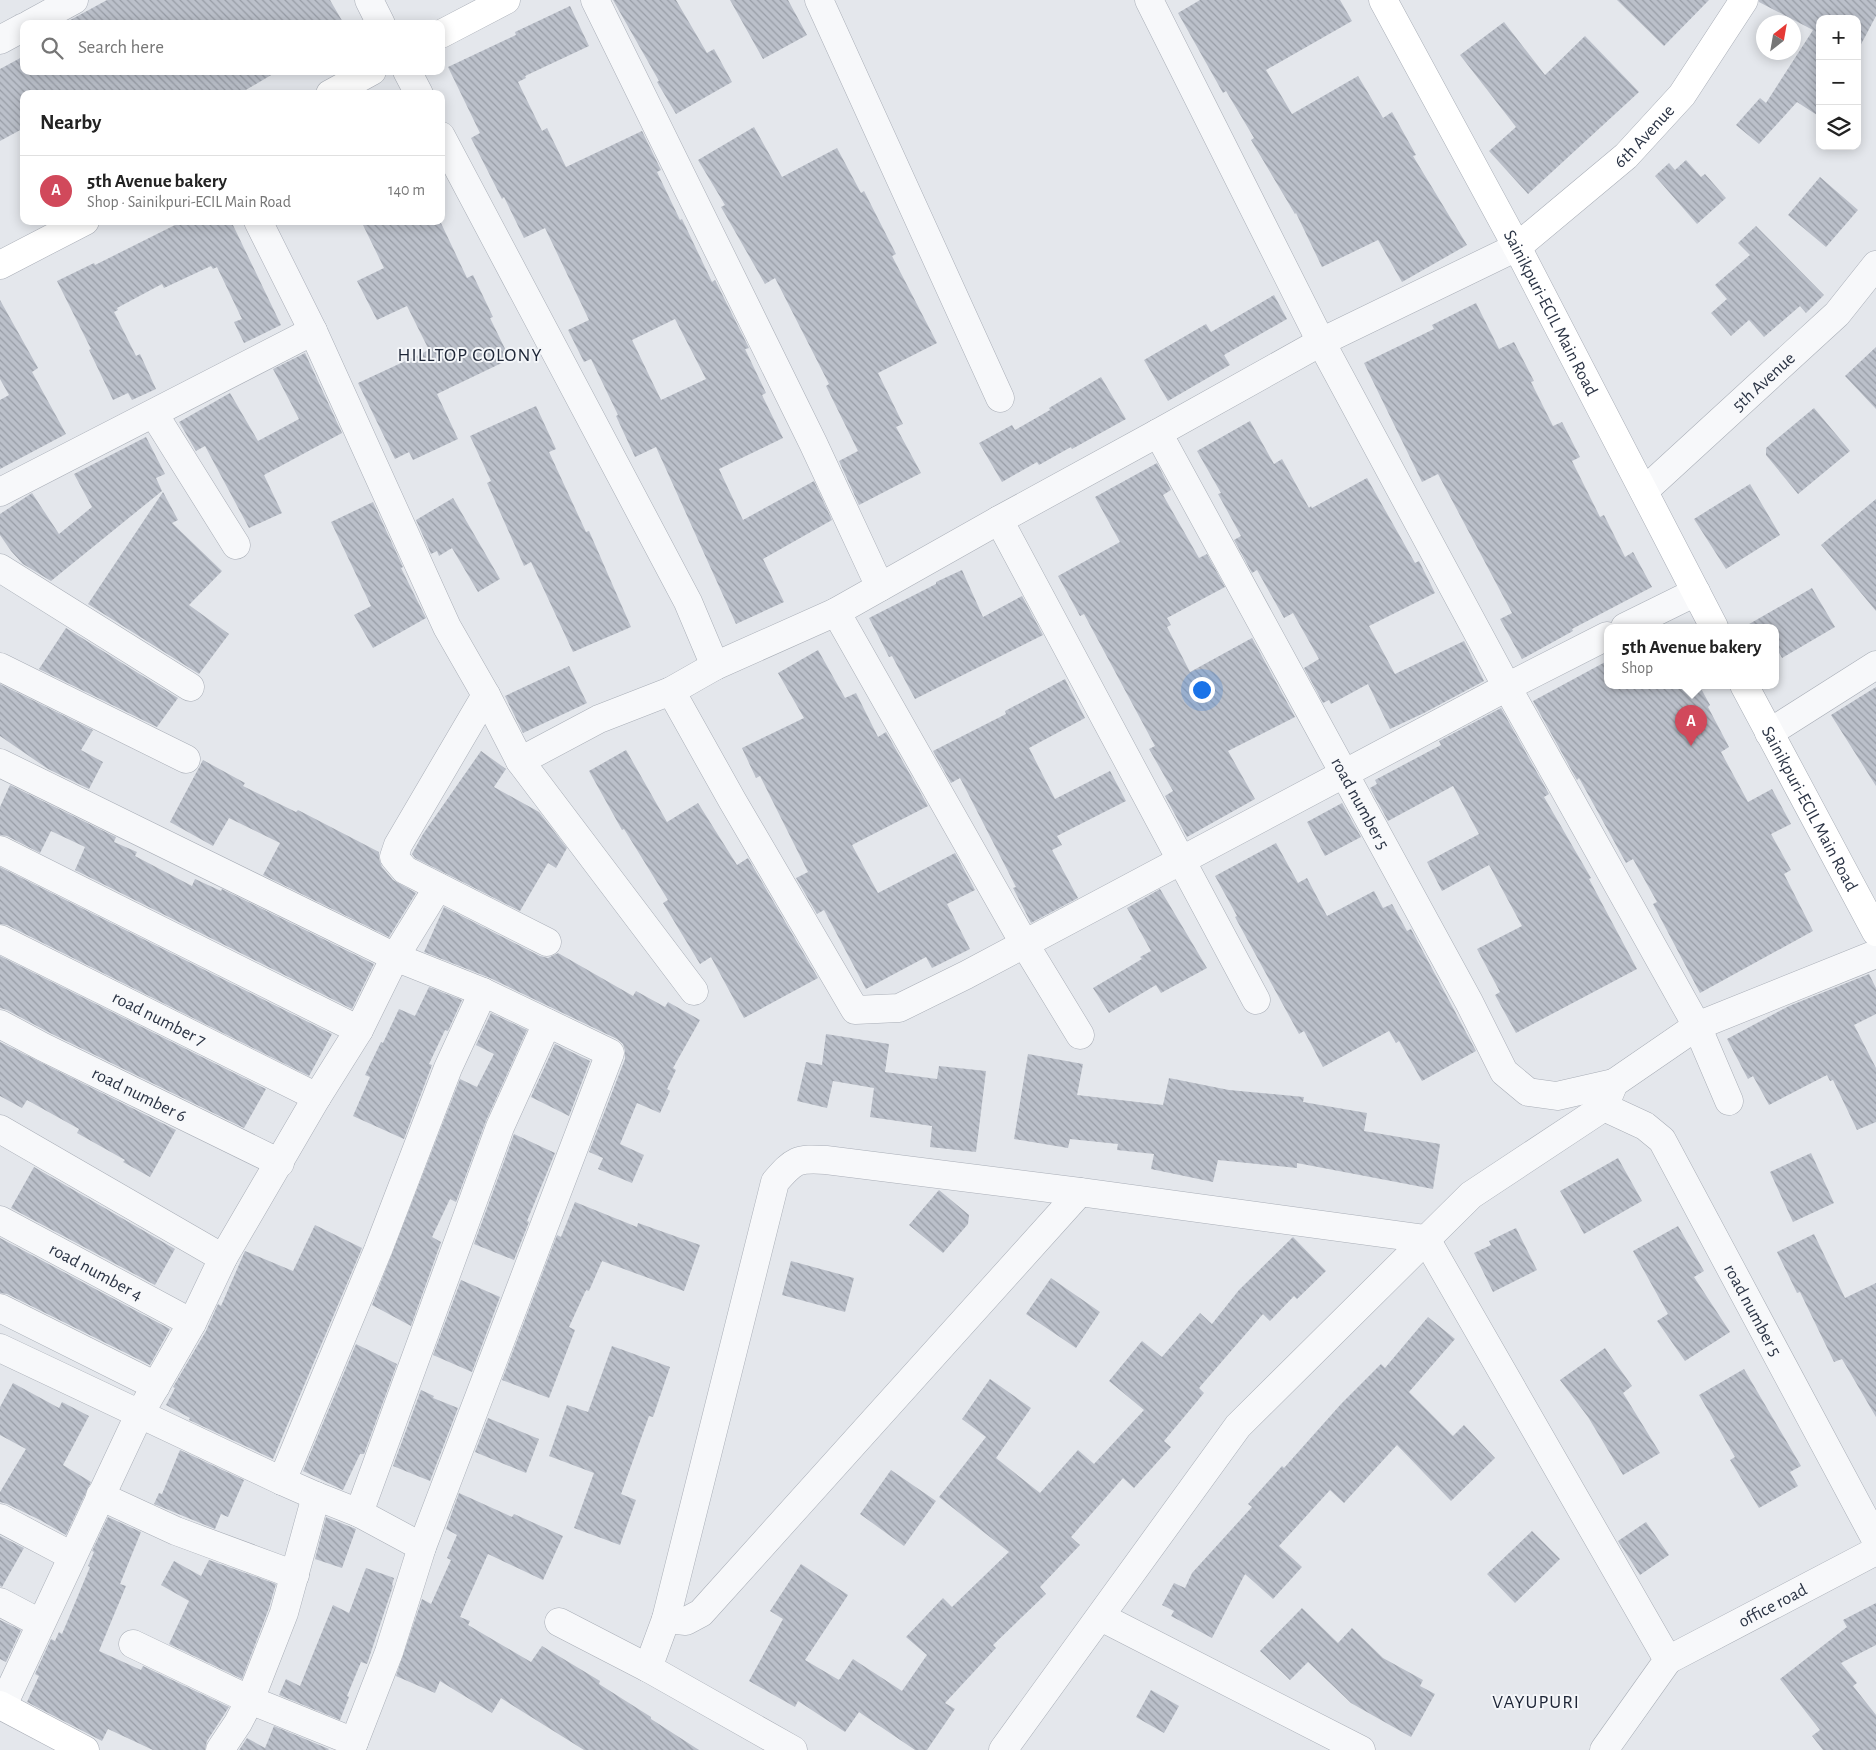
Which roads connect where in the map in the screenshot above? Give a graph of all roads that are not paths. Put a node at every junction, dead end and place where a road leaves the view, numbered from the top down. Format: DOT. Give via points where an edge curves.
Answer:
graph roads {
  1 [pos="74,0"];
  2 [pos="369,0"];
  3 [pos="506,0"];
  4 [pos="595,0"];
  5 [pos="819,0"];
  6 [pos="1148,0"];
  7 [pos="1744,0"];
  8 [pos="1387,2"];
  9 [pos="37,20"];
  10 [pos="379,20"];
  11 [pos="20,29"];
  12 [pos="445,32"];
  13 [pos="0,40"];
  14 [pos="365,75"];
  15 [pos="409,75"];
  16 [pos="337,90"];
  17 [pos="417,90"];
  18 [pos="445,144"];
  19 [pos="77,225"];
  20 [pos="260,225"];
  21 [pos="1517,247"];
  22 [pos="0,265"];
  23 [pos="1876,265"];
  24 [pos="313,331"];
  25 [pos="1321,342"];
  26 [pos="1000,398"];
  27 [pos="154,414"];
  28 [pos="1158,434"];
  29 [pos="1644,491"];
  30 [pos="0,492"];
  31 [pos="999,520"];
  32 [pos="236,545"];
  33 [pos="0,568"];
  34 [pos="880,587"];
  35 [pos="1696,592"];
  36 [pos="836,612"];
  37 [pos="1631,624"];
  38 [pos="1712,624"];
  39 [pos="1604,638"];
  40 [pos="1876,665"];
  41 [pos="715,666"];
  42 [pos="0,667"];
  43 [pos="190,687"];
  44 [pos="1507,687"];
  45 [pos="1746,689"];
  46 [pos="671,691"];
  47 [pos="486,695"];
  48 [pos="1769,734"];
  49 [pos="186,758"];
  50 [pos="520,761"];
  51 [pos="0,763"];
  52 [pos="1344,773"];
  53 [pos="0,850"];
  54 [pos="1181,860"];
  55 [pos="438,887"];
  56 [pos="1876,932"];
  57 [pos="0,939"];
  58 [pos="547,942"];
  59 [pos="1024,943"];
  60 [pos="1876,954"];
  61 [pos="395,957"];
  62 [pos="694,991"];
  63 [pos="483,992"];
  64 [pos="1256,1000"];
  65 [pos="547,1023"];
  66 [pos="0,1024"];
  67 [pos="1697,1026"];
  68 [pos="359,1030"];
  69 [pos="1080,1035"];
  70 [pos="1609,1095"];
  71 [pos="317,1097"];
  72 [pos="1729,1101"];
  73 [pos="0,1129"];
  74 [pos="280,1163"];
  75 [pos="1080,1192"];
  76 [pos="0,1220"];
  77 [pos="1426,1239"];
  78 [pos="222,1258"];
  79 [pos="0,1308"];
  80 [pos="192,1322"];
  81 [pos="0,1348"];
  82 [pos="156,1386"];
  83 [pos="139,1415"];
  84 [pos="282,1481"];
  85 [pos="100,1496"];
  86 [pos="316,1496"];
  87 [pos="359,1513"];
  88 [pos="0,1518"];
  89 [pos="1876,1540"];
  90 [pos="422,1547"];
  91 [pos="1876,1551"];
  92 [pos="72,1556"];
  93 [pos="294,1575"];
  94 [pos="0,1602"];
  95 [pos="1101,1617"];
  96 [pos="666,1620"];
  97 [pos="559,1622"];
  98 [pos="40,1623"];
  99 [pos="133,1644"];
  100 [pos="1668,1660"];
  101 [pos="648,1668"];
  102 [pos="250,1700"];
  103 [pos="2,1705"];
  104 [pos="352,1746"];
  105 [pos="85,1750"];
  106 [pos="220,1750"];
  107 [pos="793,1750"];
  108 [pos="1003,1750"];
  109 [pos="1360,1750"];
  110 [pos="1604,1750"];
  1 -- 9 [label="street"];
  2 -- 10 [label="street"];
  3 -- 12 [label="main road"];
  4 -- 34 [label="street"];
  5 -- 26 [label="street"];
  6 -- 25 [label="street"];
  7 -- 21 [label="main road, 6th Avenue" via="1670,109 1626,156"];
  8 -- 21 [label="main road, Sainikpuri-ECIL Main Road"];
  11 -- 13 [label="street"];
  14 -- 16 [label="main road"];
  15 -- 17 [label="street"];
  18 -- 41 [label="street" via="688,602"];
  19 -- 22 [label="main road"];
  20 -- 24 [label="street"];
  21 -- 25 [label="street"];
  21 -- 29 [label="main road, Sainikpuri-ECIL Main Road"];
  23 -- 29 [label="street, 5th Avenue" via="1837,314"];
  24 -- 27 [label="street"];
  24 -- 47 [label="street" via="447,627"];
  25 -- 28 [label="street"];
  25 -- 44 [label="street"];
  27 -- 30 [label="street"];
  27 -- 32 [label="street"];
  28 -- 31 [label="street"];
  28 -- 52 [label="street, road number 5"];
  29 -- 35 [label="main road, Sainikpuri-ECIL Main Road"];
  31 -- 34 [label="street"];
  31 -- 54 [label="street"];
  33 -- 43 [label="street"];
  34 -- 36 [label="street"];
  35 -- 37 [label="street"];
  35 -- 38 [label="main road, Sainikpuri-ECIL Main Road"];
  36 -- 41 [label="street"];
  36 -- 59 [label="street"];
  39 -- 44 [label="street"];
  40 -- 48 [label="street"];
  41 -- 46 [label="street"];
  42 -- 49 [label="street"];
  44 -- 52 [label="street"];
  44 -- 67 [label="street"];
  45 -- 48 [label="main road, Sainikpuri-ECIL Main Road"];
  46 -- 50 [label="street" via="600,719"];
  46 -- 59 [label="street" via="854,1010 899,1008"];
  47 -- 50 [label="street"];
  47 -- 55 [label="street" via="394,857 405,870"];
  48 -- 56 [label="main road, Sainikpuri-ECIL Main Road"];
  50 -- 62 [label="street"];
  51 -- 61 [label="street"];
  52 -- 54 [label="street"];
  52 -- 70 [label="street, road number 5" via="1504,1072 1528,1092 1557,1096"];
  53 -- 68 [label="street"];
  54 -- 59 [label="street"];
  54 -- 64 [label="street"];
  55 -- 58 [label="street"];
  55 -- 61 [label="street"];
  57 -- 71 [label="street, road number 7"];
  59 -- 69 [label="street"];
  60 -- 67 [label="street"];
  61 -- 63 [label="street"];
  61 -- 68 [label="street"];
  63 -- 65 [label="street"];
  63 -- 84 [label="street" via="448,1068 378,1250"];
  65 -- 87 [label="street" via="500,1127"];
  65 -- 90 [label="street" via="610,1053"];
  66 -- 74 [label="street, road number 6"];
  67 -- 70 [label="street"];
  67 -- 72 [label="street"];
  68 -- 71 [label="street"];
  70 -- 77 [label="street" via="1471,1195"];
  70 -- 89 [label="street, road number 5" via="1662,1140"];
  71 -- 74 [label="street"];
  73 -- 78 [label="street"];
  74 -- 78 [label="street"];
  75 -- 77 [label="street"];
  75 -- 96 [label="street" via="701,1613 686,1621"];
  75 -- 96 [label="street" via="826,1160 804,1159 789,1166 775,1182"];
  76 -- 80 [label="street, road number 4"];
  77 -- 95 [label="street" via="1238,1426"];
  77 -- 100 [label="street"];
  78 -- 80 [label="street"];
  79 -- 82 [label="street"];
  80 -- 82 [label="street"];
  81 -- 83 [label="street"];
  82 -- 83 [label="street"];
  83 -- 84 [label="street"];
  83 -- 85 [label="street"];
  84 -- 86 [label="street"];
  85 -- 92 [label="street"];
  85 -- 93 [label="street" via="176,1531"];
  86 -- 87 [label="street"];
  86 -- 93 [label="street"];
  87 -- 90 [label="street"];
  88 -- 92 [label="street"];
  90 -- 104 [label="street" via="389,1652"];
  91 -- 100 [label="street, office road"];
  92 -- 98 [label="street"];
  93 -- 102 [label="street" via="284,1613"];
  94 -- 98 [label="street"];
  95 -- 108 [label="street"];
  95 -- 109 [label="street"];
  96 -- 101 [label="street"];
  97 -- 101 [label="street"];
  98 -- 103 [label="street"];
  99 -- 102 [label="street"];
  100 -- 110 [label="street"];
  101 -- 107 [label="street"];
  102 -- 104 [label="street"];
  102 -- 106 [label="street"];
  103 -- 105 [label="main road"];
}
